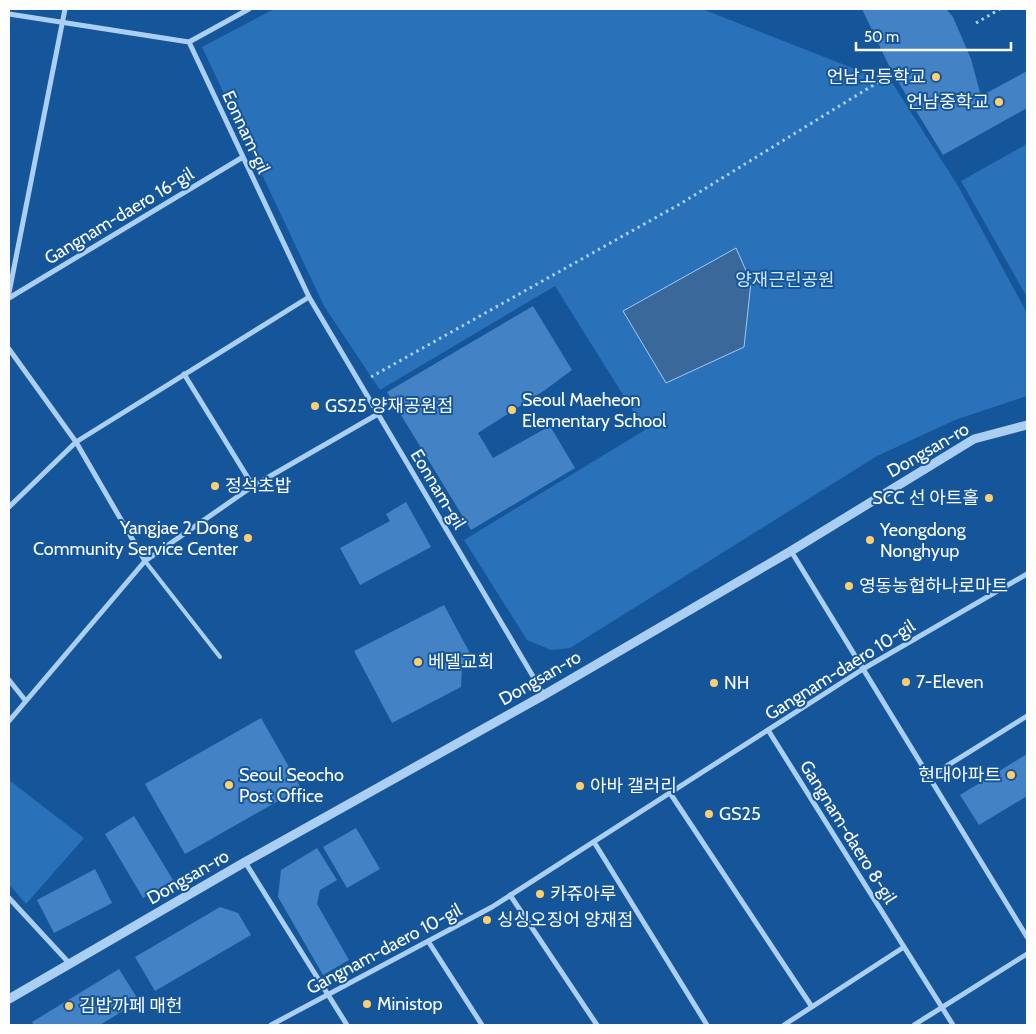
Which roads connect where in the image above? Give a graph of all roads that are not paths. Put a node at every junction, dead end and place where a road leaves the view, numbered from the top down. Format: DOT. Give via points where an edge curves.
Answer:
graph roads {
  1 [pos="65,9"];
  2 [pos="249,9"];
  3 [pos="9,14"];
  4 [pos="62,23"];
  5 [pos="189,42"];
  6 [pos="243,157"];
  7 [pos="9,293"];
  8 [pos="309,296"];
  9 [pos="9,298"];
  10 [pos="9,349"];
  11 [pos="184,374"];
  12 [pos="378,414"];
  13 [pos="1027,425"];
  14 [pos="76,442"];
  15 [pos="253,486"];
  16 [pos="9,507"];
  17 [pos="791,551"];
  18 [pos="145,561"];
  19 [pos="1027,574"];
  20 [pos="220,657"];
  21 [pos="863,669"];
  22 [pos="9,680"];
  23 [pos="544,695"];
  24 [pos="25,700"];
  25 [pos="1027,716"];
  26 [pos="9,721"];
  27 [pos="768,730"];
  28 [pos="929,777"];
  29 [pos="670,793"];
  30 [pos="594,842"];
  31 [pos="245,862"];
  32 [pos="510,896"];
  33 [pos="9,898"];
  34 [pos="1027,937"];
  35 [pos="428,942"];
  36 [pos="904,947"];
  37 [pos="1027,954"];
  38 [pos="70,964"];
  39 [pos="328,993"];
  40 [pos="9,999"];
  41 [pos="812,1007"];
  42 [pos="942,1008"];
  43 [pos="272,1025"];
  44 [pos="348,1025"];
  45 [pos="482,1025"];
  46 [pos="597,1025"];
  47 [pos="707,1025"];
  48 [pos="784,1025"];
  49 [pos="914,1025"];
  50 [pos="953,1025"];
  1 -- 4 [label="street"];
  2 -- 5 [label="street"];
  3 -- 4 [label="street"];
  4 -- 5 [label="street"];
  4 -- 7 [label="street"];
  5 -- 6 [label="street, Eonnam-gil"];
  6 -- 8 [label="street, Eonnam-gil"];
  6 -- 9 [label="street, Gangnam-daero 16-gil"];
  8 -- 11 [label="street"];
  8 -- 12 [label="street, Eonnam-gil"];
  10 -- 14 [label="street"];
  11 -- 14 [label="street"];
  11 -- 15 [label="street"];
  12 -- 15 [label="street"];
  12 -- 23 [label="street, Eonnam-gil"];
  13 -- 17 [label="street, Dongsan-ro" via="974,439"];
  14 -- 16 [label="street"];
  14 -- 18 [label="street"];
  15 -- 18 [label="street"];
  17 -- 21 [label="street"];
  17 -- 23 [label="street, Dongsan-ro"];
  18 -- 20 [label="lane"];
  18 -- 24 [label="street"];
  19 -- 21 [label="street, Gangnam-daero 10-gil"];
  21 -- 27 [label="street, Gangnam-daero 10-gil"];
  21 -- 28 [label="street"];
  22 -- 24 [label="street"];
  23 -- 31 [label="street, Dongsan-ro"];
  24 -- 26 [label="street"];
  25 -- 28 [label="street"];
  27 -- 29 [label="street, Gangnam-daero 10-gil"];
  27 -- 36 [label="street, Gangnam-daero 8-gil"];
  28 -- 34 [label="street"];
  29 -- 30 [label="street, Gangnam-daero 10-gil"];
  29 -- 41 [label="street"];
  30 -- 32 [label="street, Gangnam-daero 10-gil"];
  30 -- 47 [label="street"];
  31 -- 38 [label="street, Dongsan-ro"];
  31 -- 39 [label="street"];
  32 -- 35 [label="street, Gangnam-daero 10-gil"];
  32 -- 46 [label="street"];
  33 -- 38 [label="street"];
  35 -- 39 [label="street, Gangnam-daero 10-gil"];
  35 -- 45 [label="street"];
  36 -- 41 [label="street"];
  36 -- 42 [label="street, Gangnam-daero 8-gil"];
  37 -- 42 [label="street"];
  38 -- 40 [label="street, Dongsan-ro"];
  39 -- 43 [label="street, Gangnam-daero 10-gil"];
  39 -- 44 [label="street"];
  41 -- 48 [label="street"];
  42 -- 49 [label="street"];
  42 -- 50 [label="street, Gangnam-daero 8-gil"];
}
